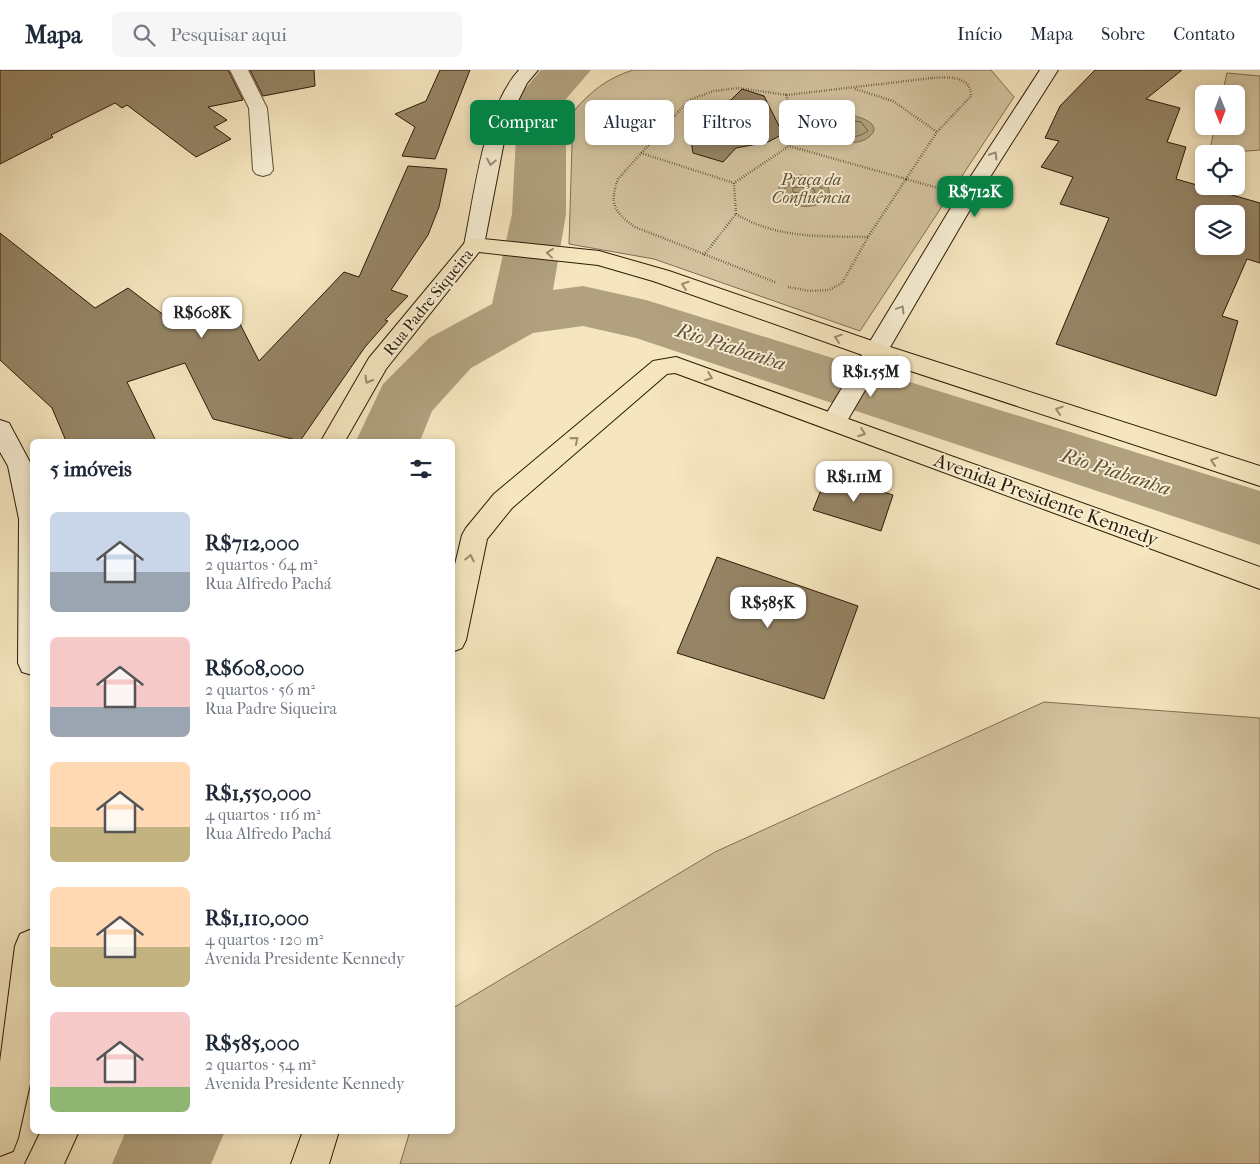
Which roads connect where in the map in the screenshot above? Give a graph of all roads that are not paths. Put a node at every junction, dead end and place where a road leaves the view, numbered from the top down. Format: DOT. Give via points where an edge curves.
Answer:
graph roads {
  1 [pos="239,70"];
  2 [pos="529,70"];
  3 [pos="1049,70"];
  4 [pos="264,170"];
  5 [pos="474,245"];
  6 [pos="873,356"];
  7 [pos="837,418"];
  8 [pos="0,428"];
  9 [pos="334,439"];
  10 [pos="1260,476"];
  11 [pos="30,510"];
  12 [pos="1260,578"];
  13 [pos="455,627"];
  14 [pos="30,962"];
  15 [pos="59,1134"];
  16 [pos="320,1134"];
  17 [pos="0,1138"];
  18 [pos="44,1164"];
  19 [pos="310,1164"];
  1 -- 4 [label="main road" via="258,108"];
  2 -- 5 [label="main road, Rua Padre Siqueira, one-way" via="519,81 499,121"];
  6 -- 3 [label="main road, one-way" via="968,196"];
  6 -- 5 [label="main road, one-way" via="661,276 598,258"];
  5 -- 9 [label="main road, Rua Padre Siqueira, one-way" via="377,364"];
  6 -- 7 [label="main road"];
  10 -- 6 [label="main road, one-way"];
  7 -- 12 [label="main road, Avenida Presidente Kennedy, one-way"];
  13 -- 7 [label="main road, Avenida Presidente Kennedy, one-way" via="476,535 502,502 661,367 676,365"];
  8 -- 11 [label="main road" via="20,466"];
  14 -- 17 [label="main road" via="18,1061"];
  15 -- 18 [label="main road"];
  16 -- 19 [label="main road"];
}
